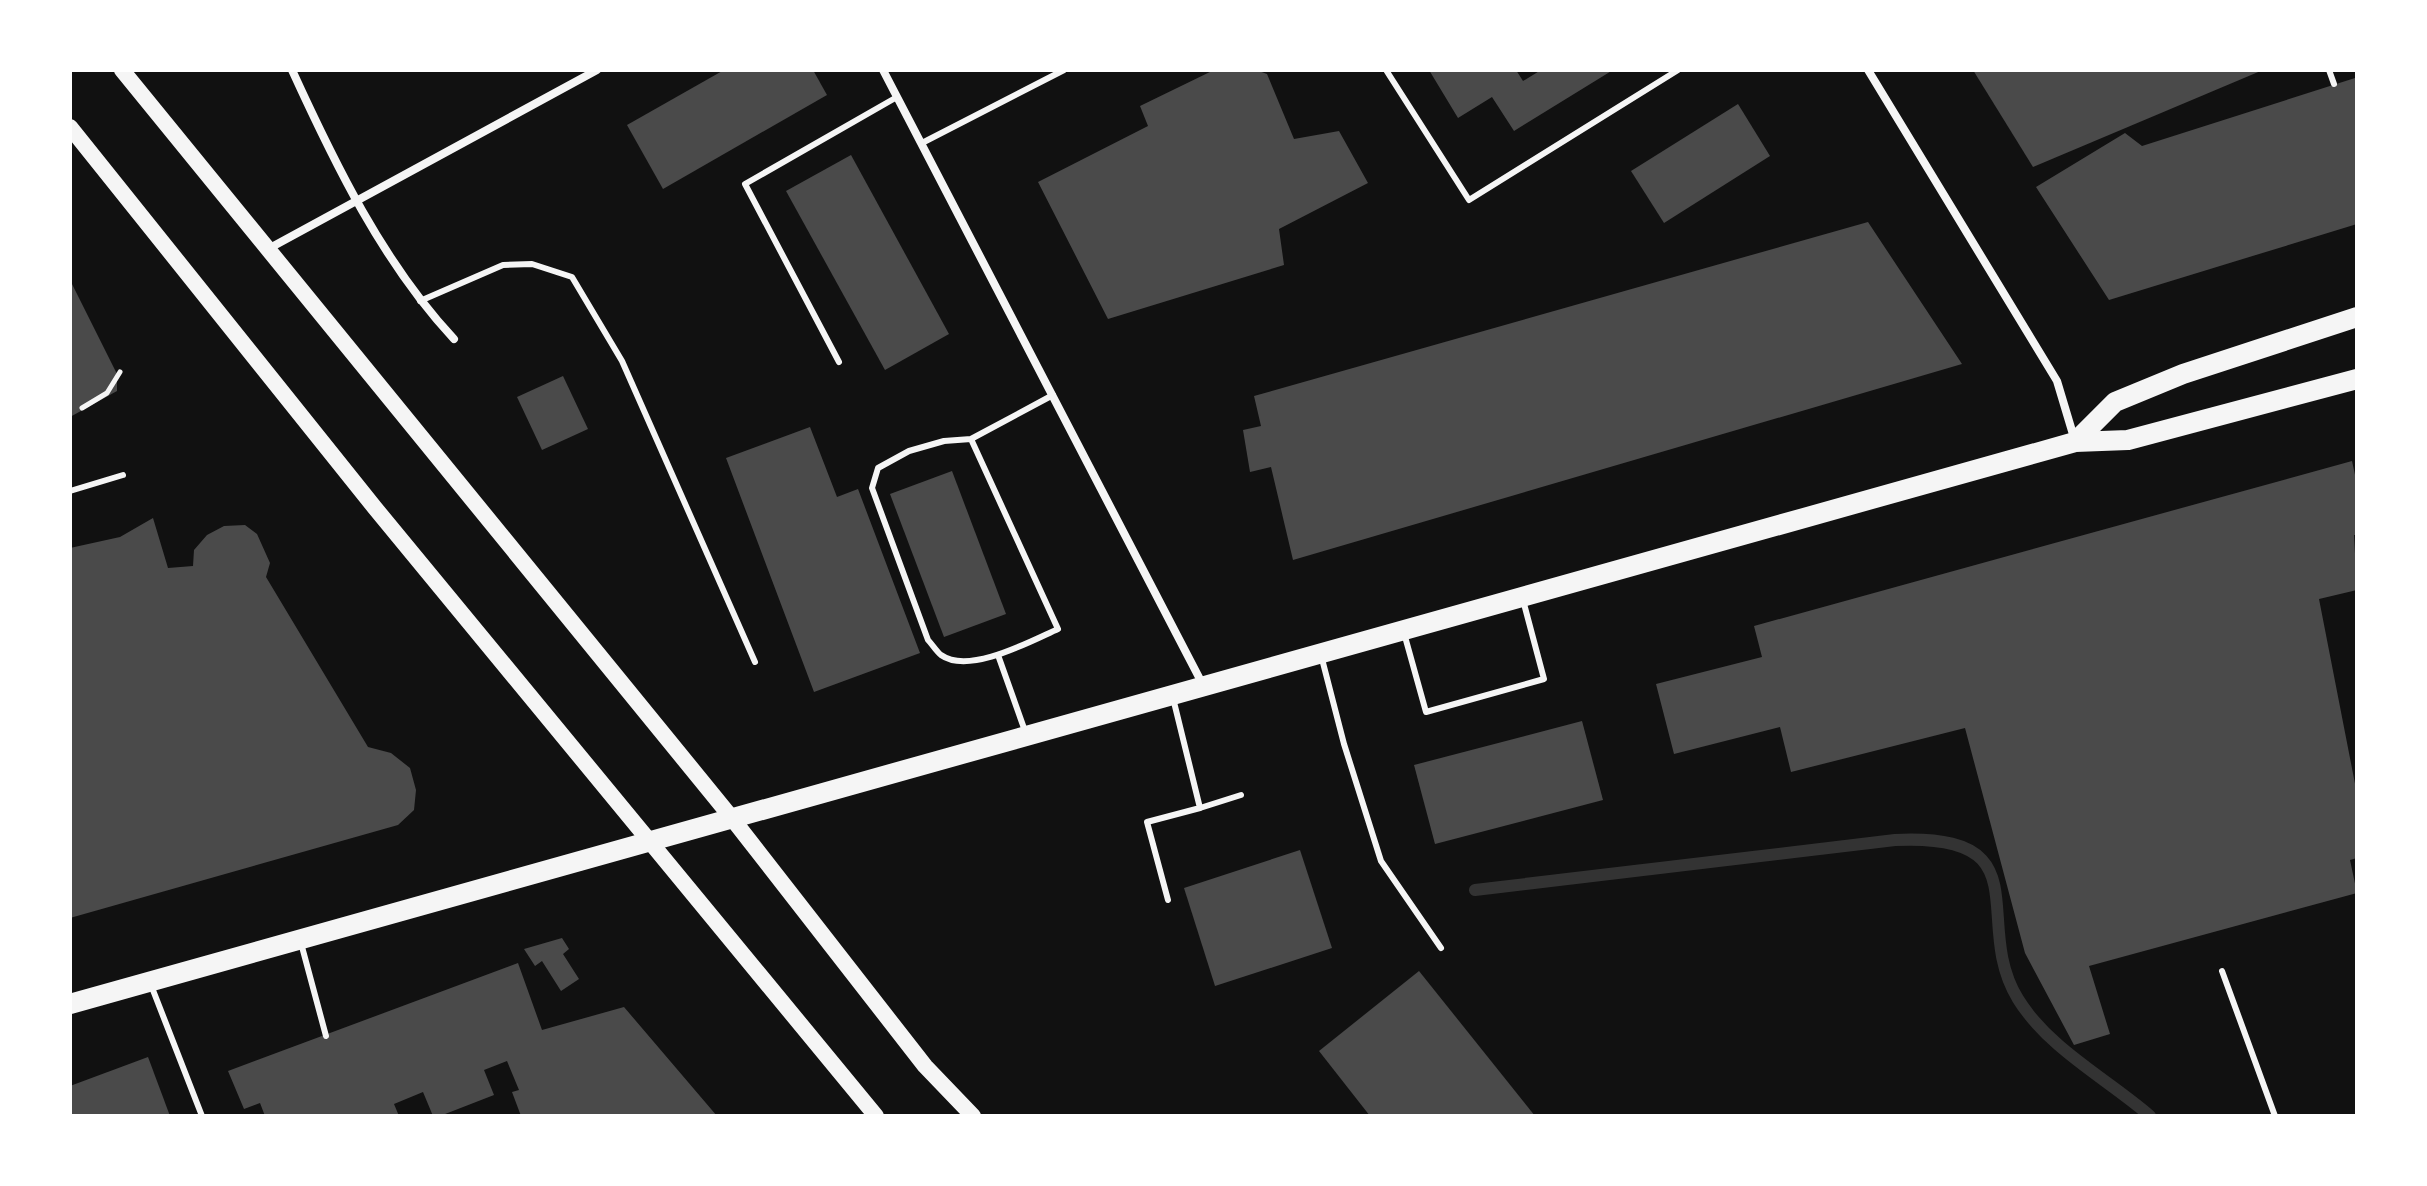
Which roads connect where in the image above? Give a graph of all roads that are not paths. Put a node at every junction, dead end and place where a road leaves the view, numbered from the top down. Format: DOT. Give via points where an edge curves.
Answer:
graph roads {
  1 [pos="122,70"];
  2 [pos="292,70"];
  3 [pos="597,70"];
  4 [pos="883,70"];
  5 [pos="1064,70"];
  6 [pos="1386,70"];
  7 [pos="1678,70"];
  8 [pos="1868,70"];
  9 [pos="2329,70"];
  10 [pos="2334,84"];
  11 [pos="897,97"];
  12 [pos="70,127"];
  13 [pos="922,143"];
  14 [pos="357,200"];
  15 [pos="268,249"];
  16 [pos="419,302"];
  17 [pos="2357,317"];
  18 [pos="454,339"];
  19 [pos="839,362"];
  20 [pos="2357,379"];
  21 [pos="1053,395"];
  22 [pos="971,439"];
  23 [pos="2075,442"];
  24 [pos="123,475"];
  25 [pos="70,491"];
  26 [pos="1522,597"];
  27 [pos="1403,630"];
  28 [pos="1320,653"];
  29 [pos="998,655"];
  30 [pos="755,662"];
  31 [pos="1204,685"];
  32 [pos="1172,694"];
  33 [pos="1026,735"];
  34 [pos="1241,795"];
  35 [pos="1200,808"];
  36 [pos="731,817"];
  37 [pos="650,841"];
  38 [pos="1168,900"];
  39 [pos="300,940"];
  40 [pos="1441,948"];
  41 [pos="2222,971"];
  42 [pos="149,982"];
  43 [pos="70,1004"];
  44 [pos="326,1036"];
  45 [pos="202,1116"];
  46 [pos="876,1116"];
  47 [pos="973,1116"];
  48 [pos="2275,1116"];
  1 -- 15 [label="main road"];
  2 -- 14 [label="street"];
  3 -- 14 [label="street"];
  4 -- 11 [label="street"];
  5 -- 13 [label="lane"];
  6 -- 7 [label="lane" via="1469,200"];
  8 -- 23 [label="street" via="2057,381"];
  9 -- 10 [label="lane"];
  11 -- 13 [label="street"];
  11 -- 19 [label="lane" via="745,184"];
  12 -- 37 [label="main road"];
  13 -- 21 [label="street"];
  14 -- 15 [label="street"];
  14 -- 16 [label="street"];
  15 -- 36 [label="main road"];
  16 -- 18 [label="street"];
  16 -- 30 [label="lane" via="503,265 532,264 572,277 622,361"];
  17 -- 23 [label="main road" via="2115,402"];
  20 -- 23 [label="main road" via="2128,440"];
  21 -- 22 [label="lane"];
  21 -- 31 [label="street"];
  22 -- 29 [label="lane" via="1058,629"];
  22 -- 29 [label="lane" via="909,451 878,468 872,488 928,640 943,656 964,660"];
  23 -- 26 [label="main road"];
  24 -- 25 [label="lane"];
  26 -- 27 [label="main road"];
  26 -- 27 [label="lane" via="1544,679 1426,712"];
  27 -- 28 [label="main road"];
  28 -- 31 [label="main road"];
  28 -- 40 [label="lane" via="1381,861"];
  29 -- 33 [label="lane"];
  31 -- 32 [label="main road"];
  32 -- 33 [label="main road"];
  32 -- 35 [label="lane"];
  33 -- 36 [label="main road"];
  34 -- 35 [label="lane"];
  35 -- 38 [label="lane" via="1147,822"];
  36 -- 37 [label="main road"];
  36 -- 47 [label="main road" via="925,1066"];
  37 -- 39 [label="main road"];
  37 -- 46 [label="main road"];
  39 -- 42 [label="main road"];
  39 -- 44 [label="lane"];
  41 -- 48 [label="lane"];
  42 -- 43 [label="main road"];
  42 -- 45 [label="lane"];
}
